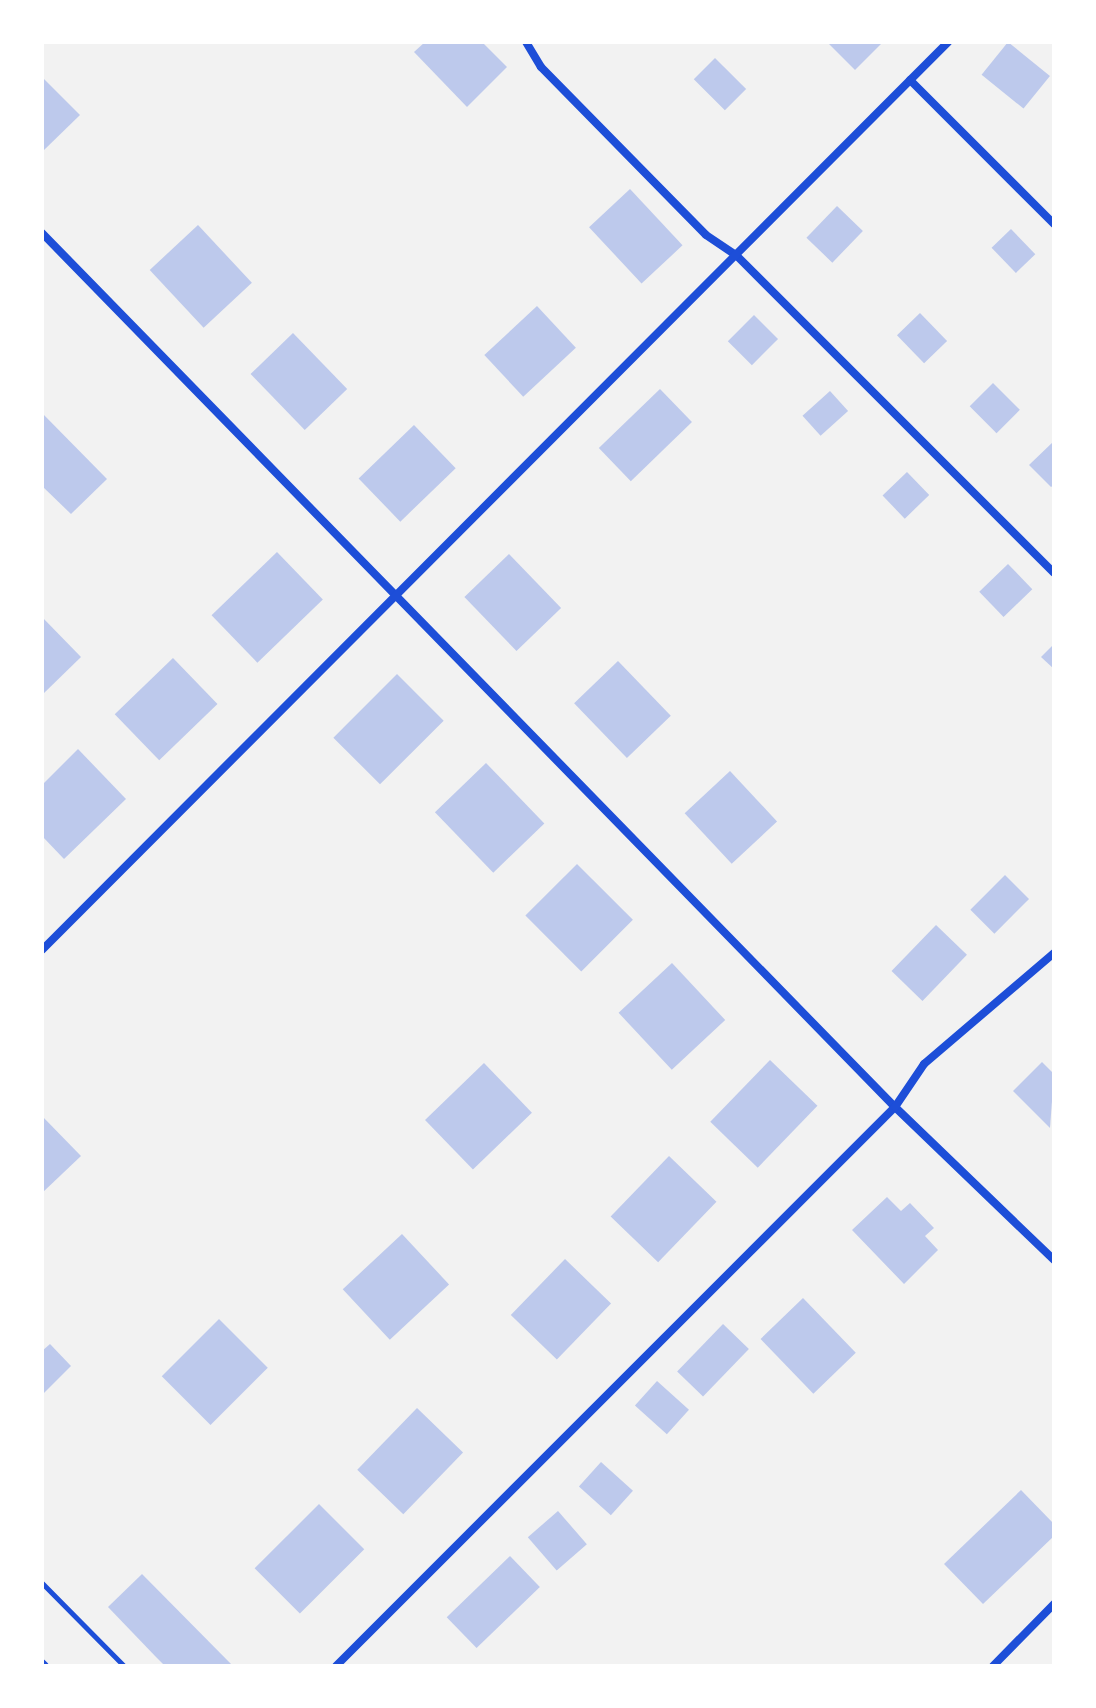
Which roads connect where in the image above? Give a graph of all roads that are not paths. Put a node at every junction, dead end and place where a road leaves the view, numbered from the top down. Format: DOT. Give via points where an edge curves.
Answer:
graph roads {
  1 [pos="526,42"];
  2 [pos="948,42"];
  3 [pos="910,80"];
  4 [pos="1054,224"];
  5 [pos="42,233"];
  6 [pos="737,256"];
  7 [pos="1054,573"];
  8 [pos="398,601"];
  9 [pos="42,950"];
  10 [pos="1054,953"];
  11 [pos="895,1107"];
  12 [pos="1054,1260"];
  13 [pos="1054,1604"];
  14 [pos="336,1666"];
  15 [pos="993,1666"];
  1 -- 6 [label="street" via="541,67 706,235"];
  2 -- 3 [label="street"];
  3 -- 4 [label="street"];
  3 -- 6 [label="street"];
  5 -- 8 [label="street"];
  6 -- 7 [label="street"];
  6 -- 8 [label="street"];
  8 -- 9 [label="street"];
  8 -- 11 [label="street"];
  10 -- 11 [label="street" via="924,1064"];
  11 -- 12 [label="street"];
  11 -- 14 [label="street"];
  13 -- 15 [label="street"];
}
